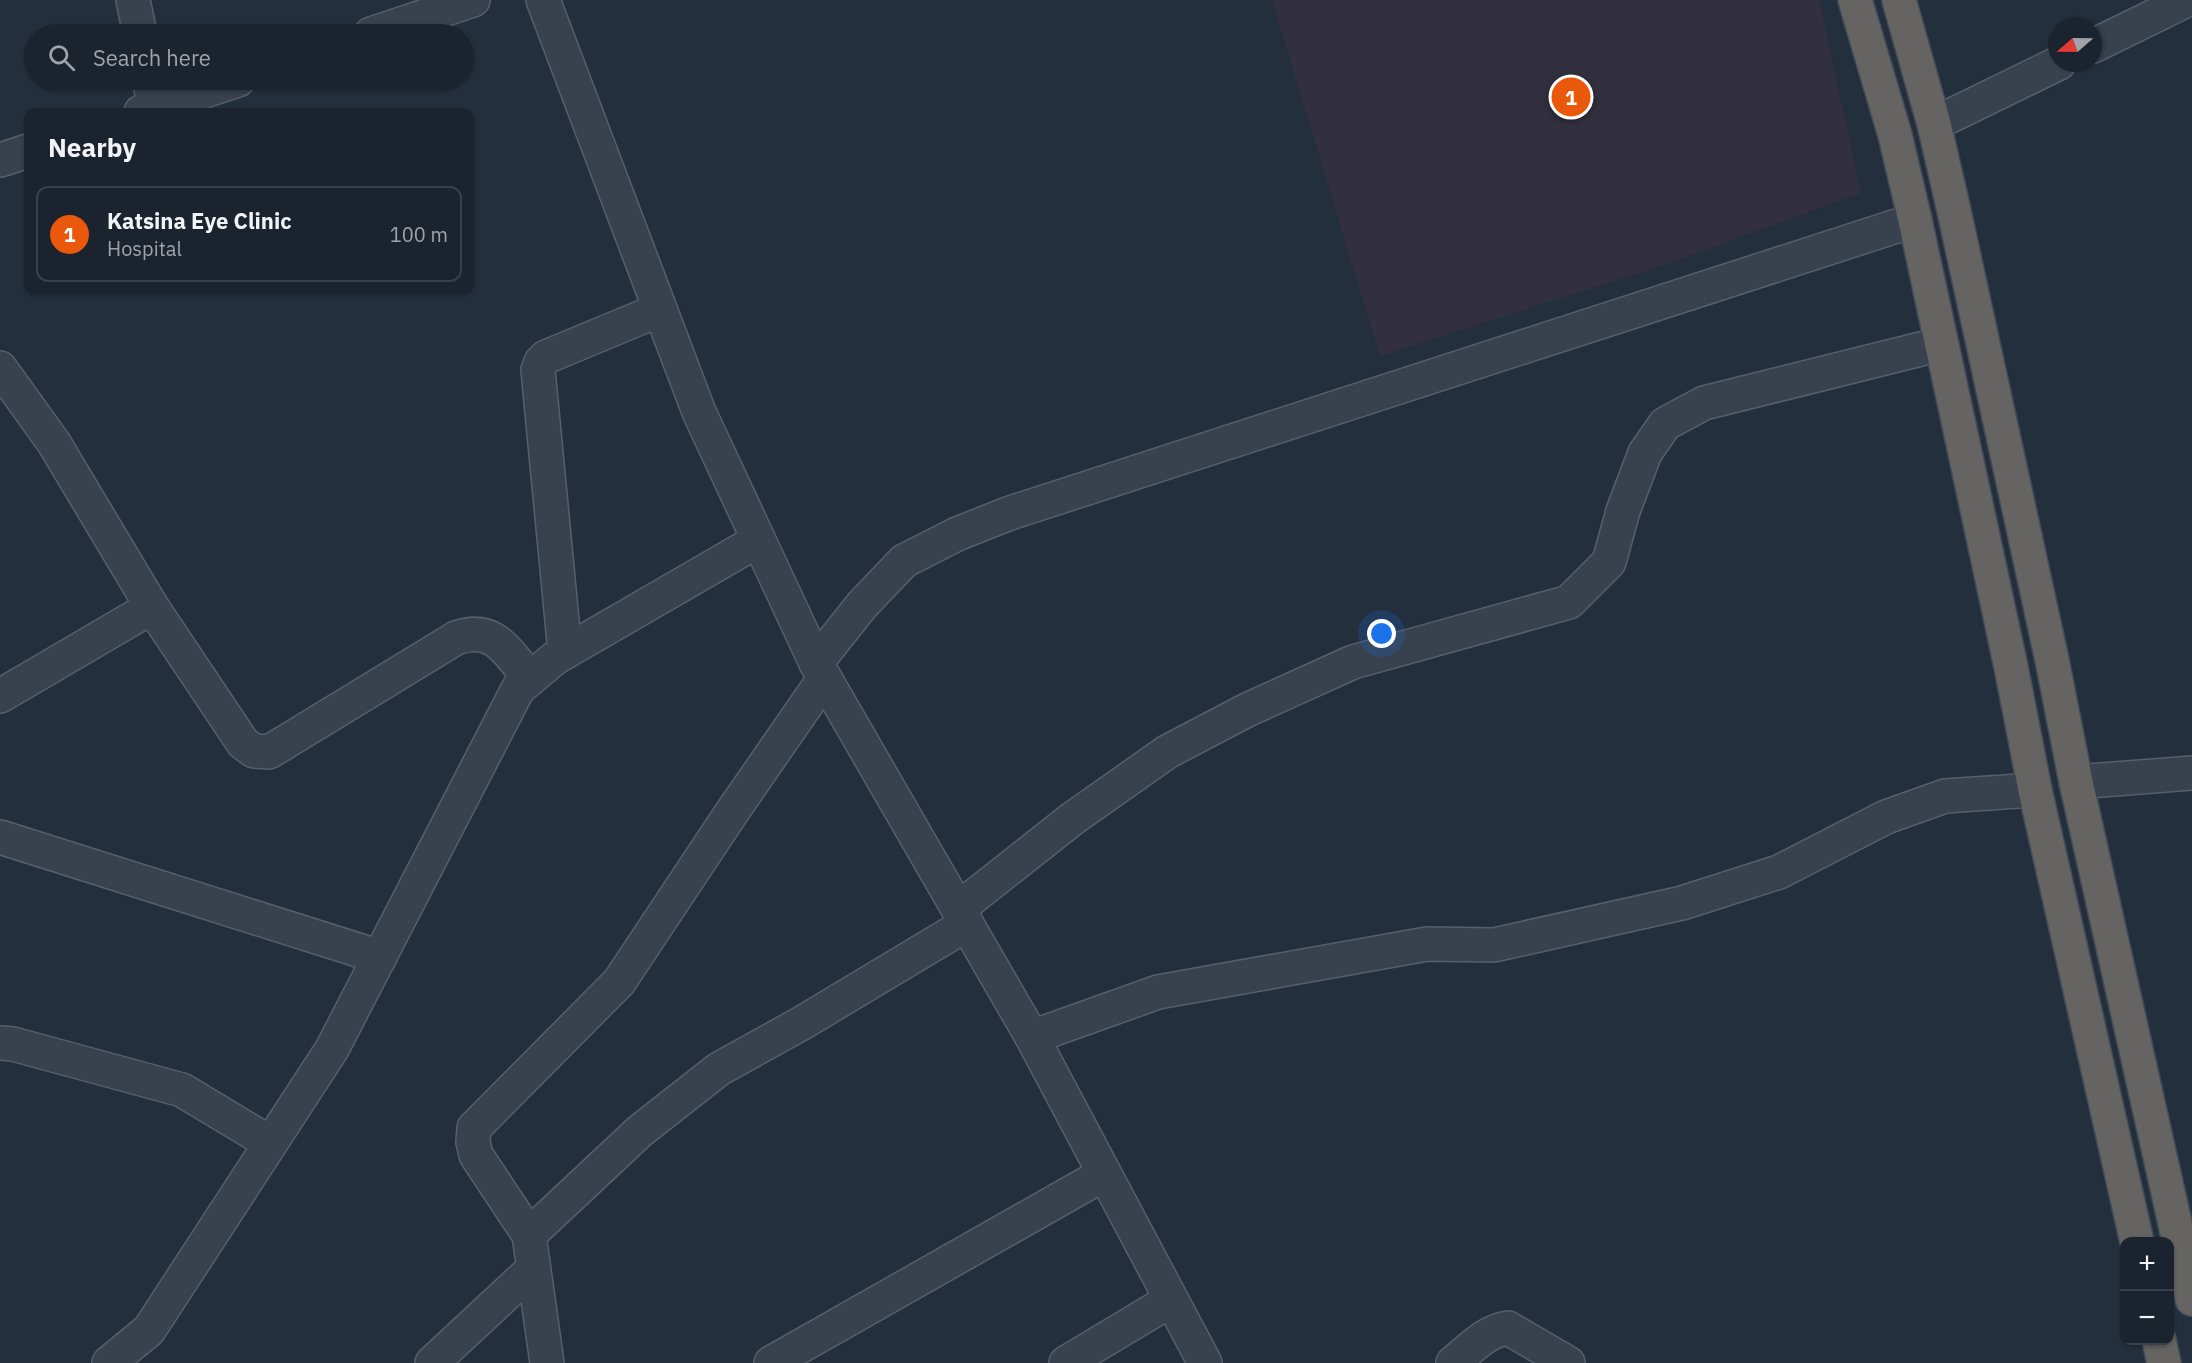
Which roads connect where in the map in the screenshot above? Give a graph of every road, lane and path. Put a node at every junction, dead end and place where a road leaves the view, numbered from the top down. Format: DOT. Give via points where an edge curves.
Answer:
graph roads {
  1 [pos="133,0"];
  2 [pos="473,0"];
  3 [pos="543,0"];
  4 [pos="1855,0"];
  5 [pos="1899,0"];
  6 [pos="2187,0"];
  7 [pos="138,24"];
  8 [pos="401,24"];
  9 [pos="2102,42"];
  10 [pos="2048,68"];
  11 [pos="193,90"];
  12 [pos="148,100"];
  13 [pos="1934,124"];
  14 [pos="24,152"];
  15 [pos="0,160"];
  16 [pos="1915,220"];
  17 [pos="659,310"];
  18 [pos="1941,344"];
  19 [pos="0,368"];
  20 [pos="757,540"];
  21 [pos="152,606"];
  22 [pos="565,652"];
  23 [pos="2052,660"];
  24 [pos="2011,667"];
  25 [pos="820,671"];
  26 [pos="530,679"];
  27 [pos="0,696"];
  28 [pos="2192,772"];
  29 [pos="2076,782"];
  30 [pos="2035,790"];
  31 [pos="1,838"];
  32 [pos="962,917"];
  33 [pos="380,957"];
  34 [pos="1032,1036"];
  35 [pos="0,1043"];
  36 [pos="270,1143"];
  37 [pos="1104,1174"];
  38 [pos="528,1234"];
  39 [pos="2136,1237"];
  40 [pos="533,1269"];
  41 [pos="2192,1299"];
  42 [pos="1171,1300"];
  43 [pos="2160,1345"];
  44 [pos="109,1363"];
  45 [pos="432,1363"];
  46 [pos="547,1363"];
  47 [pos="771,1363"];
  48 [pos="1066,1363"];
  49 [pos="1205,1363"];
  50 [pos="1453,1363"];
  51 [pos="1568,1363"];
  52 [pos="2164,1363"];
  1 -- 7 [label="street"];
  2 -- 8 [label="street"];
  3 -- 17 [label="street"];
  4 -- 16 [label="highway"];
  5 -- 13 [label="highway"];
  6 -- 9 [label="street"];
  10 -- 13 [label="street"];
  11 -- 12 [label="street"];
  13 -- 23 [label="highway"];
  14 -- 15 [label="street"];
  16 -- 18 [label="highway"];
  16 -- 25 [label="street" via="957,534 904,561 862,605"];
  17 -- 20 [label="street" via="699,412"];
  17 -- 22 [label="street" via="546,357 538,370"];
  18 -- 24 [label="highway"];
  18 -- 32 [label="street" via="1704,403 1665,424 1646,453 1623,511 1609,562 1569,602 1353,662 1247,710 1167,752 1072,819"];
  19 -- 21 [label="street" via="54,443"];
  20 -- 22 [label="street"];
  20 -- 25 [label="street"];
  21 -- 26 [label="street" via="243,743 254,751 269,752 467,634 484,634 501,645"];
  21 -- 27 [label="street"];
  22 -- 26 [label="street"];
  23 -- 24 [label="highway"];
  23 -- 29 [label="highway"];
  24 -- 30 [label="highway"];
  25 -- 32 [label="street"];
  25 -- 38 [label="street" via="619,982 474,1128 476,1155"];
  26 -- 33 [label="street" via="518,689"];
  28 -- 29 [label="street"];
  29 -- 41 [label="highway"];
  30 -- 34 [label="street" via="1945,795 1886,817 1779,872 1683,903 1494,945 1427,944 1158,992"];
  30 -- 39 [label="highway"];
  31 -- 33 [label="street"];
  32 -- 34 [label="street"];
  32 -- 38 [label="street" via="802,1023 719,1069 640,1131"];
  33 -- 36 [label="street" via="332,1049"];
  34 -- 37 [label="street"];
  35 -- 36 [label="street" via="182,1090"];
  36 -- 44 [label="street" via="149,1330"];
  37 -- 42 [label="street"];
  37 -- 47 [label="street"];
  38 -- 40 [label="street"];
  40 -- 45 [label="street"];
  40 -- 46 [label="street"];
  42 -- 48 [label="street"];
  42 -- 49 [label="street"];
  43 -- 52 [label="highway"];
  50 -- 51 [label="street" via="1497,1330 1508,1328"];
}
